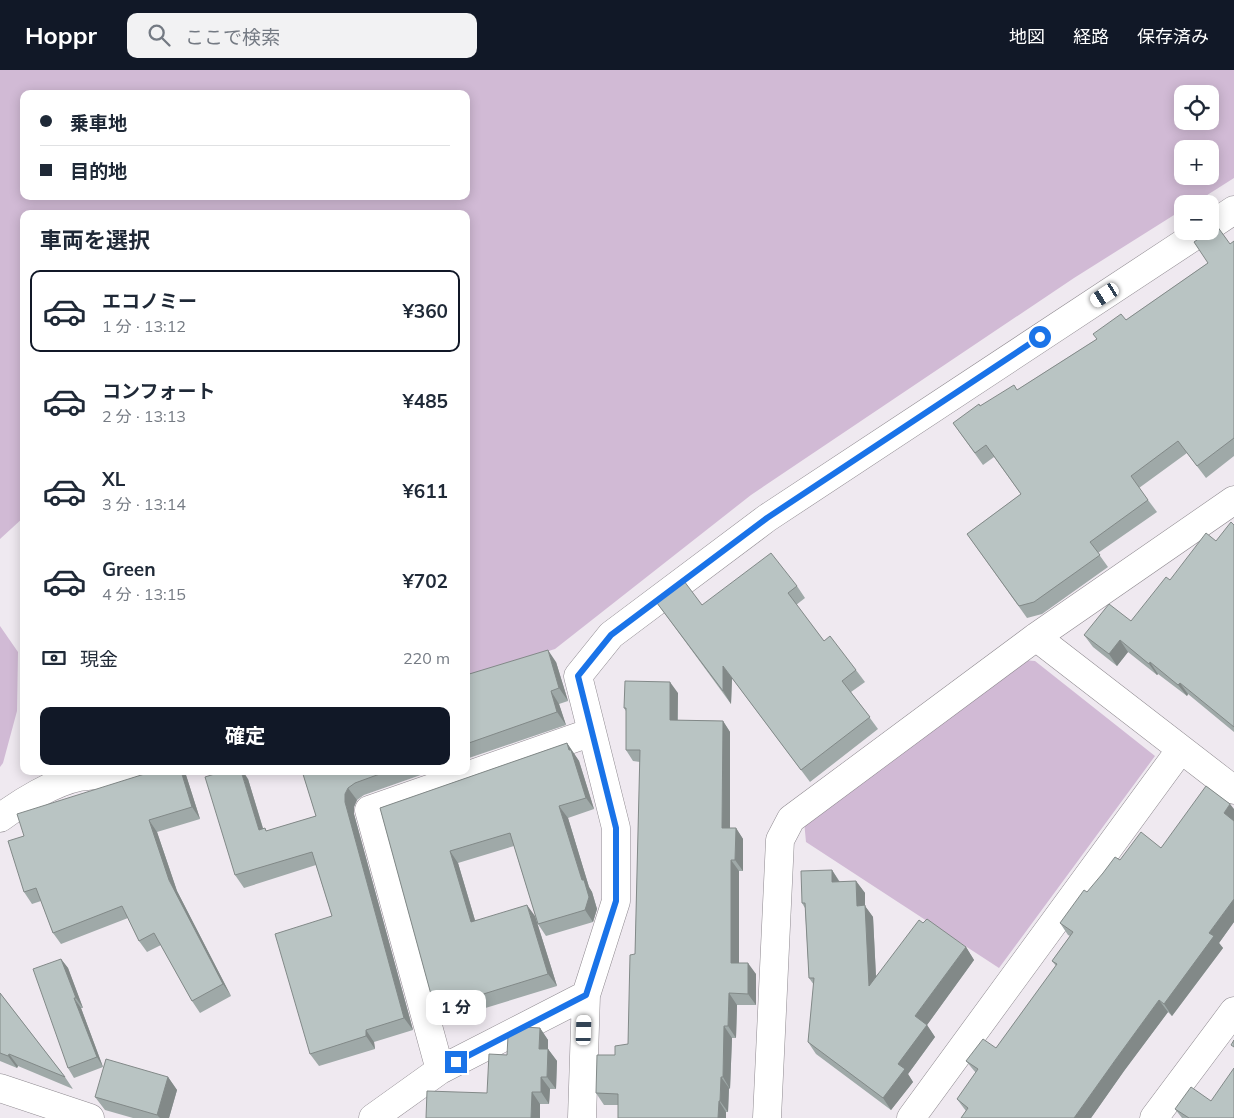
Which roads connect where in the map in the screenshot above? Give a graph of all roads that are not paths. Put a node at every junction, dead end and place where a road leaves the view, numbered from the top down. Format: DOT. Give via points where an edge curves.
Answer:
graph roads {
  1 [pos="1234,210"];
  2 [pos="1219,220"];
  3 [pos="1188,240"];
  4 [pos="1234,500"];
  5 [pos="1036,638"];
  6 [pos="592,732"];
  7 [pos="1181,749"];
  8 [pos="125,775"];
  9 [pos="469,775"];
  10 [pos="470,775"];
  11 [pos="1234,790"];
  12 [pos="0,818"];
  13 [pos="586,995"];
  14 [pos="1234,1011"];
  15 [pos="440,1070"];
  16 [pos="0,1088"];
  17 [pos="90,1118"];
  18 [pos="373,1118"];
  19 [pos="582,1118"];
  20 [pos="767,1118"];
  21 [pos="911,1118"];
  22 [pos="1154,1118"];
  1 -- 2 [label="street"];
  3 -- 6 [label="street" via="767,518 611,635 578,676"];
  4 -- 5 [label="street"];
  5 -- 7 [label="street"];
  5 -- 20 [label="street" via="791,819 780,840"];
  6 -- 10 [label="street"];
  6 -- 13 [label="street" via="616,828 616,901"];
  7 -- 11 [label="street"];
  7 -- 21 [label="street"];
  8 -- 12 [label="street" via="78,778 50,787"];
  9 -- 15 [label="street" via="369,810"];
  13 -- 15 [label="street"];
  13 -- 19 [label="street"];
  14 -- 22 [label="street"];
  15 -- 18 [label="street"];
  16 -- 17 [label="street"];
}
